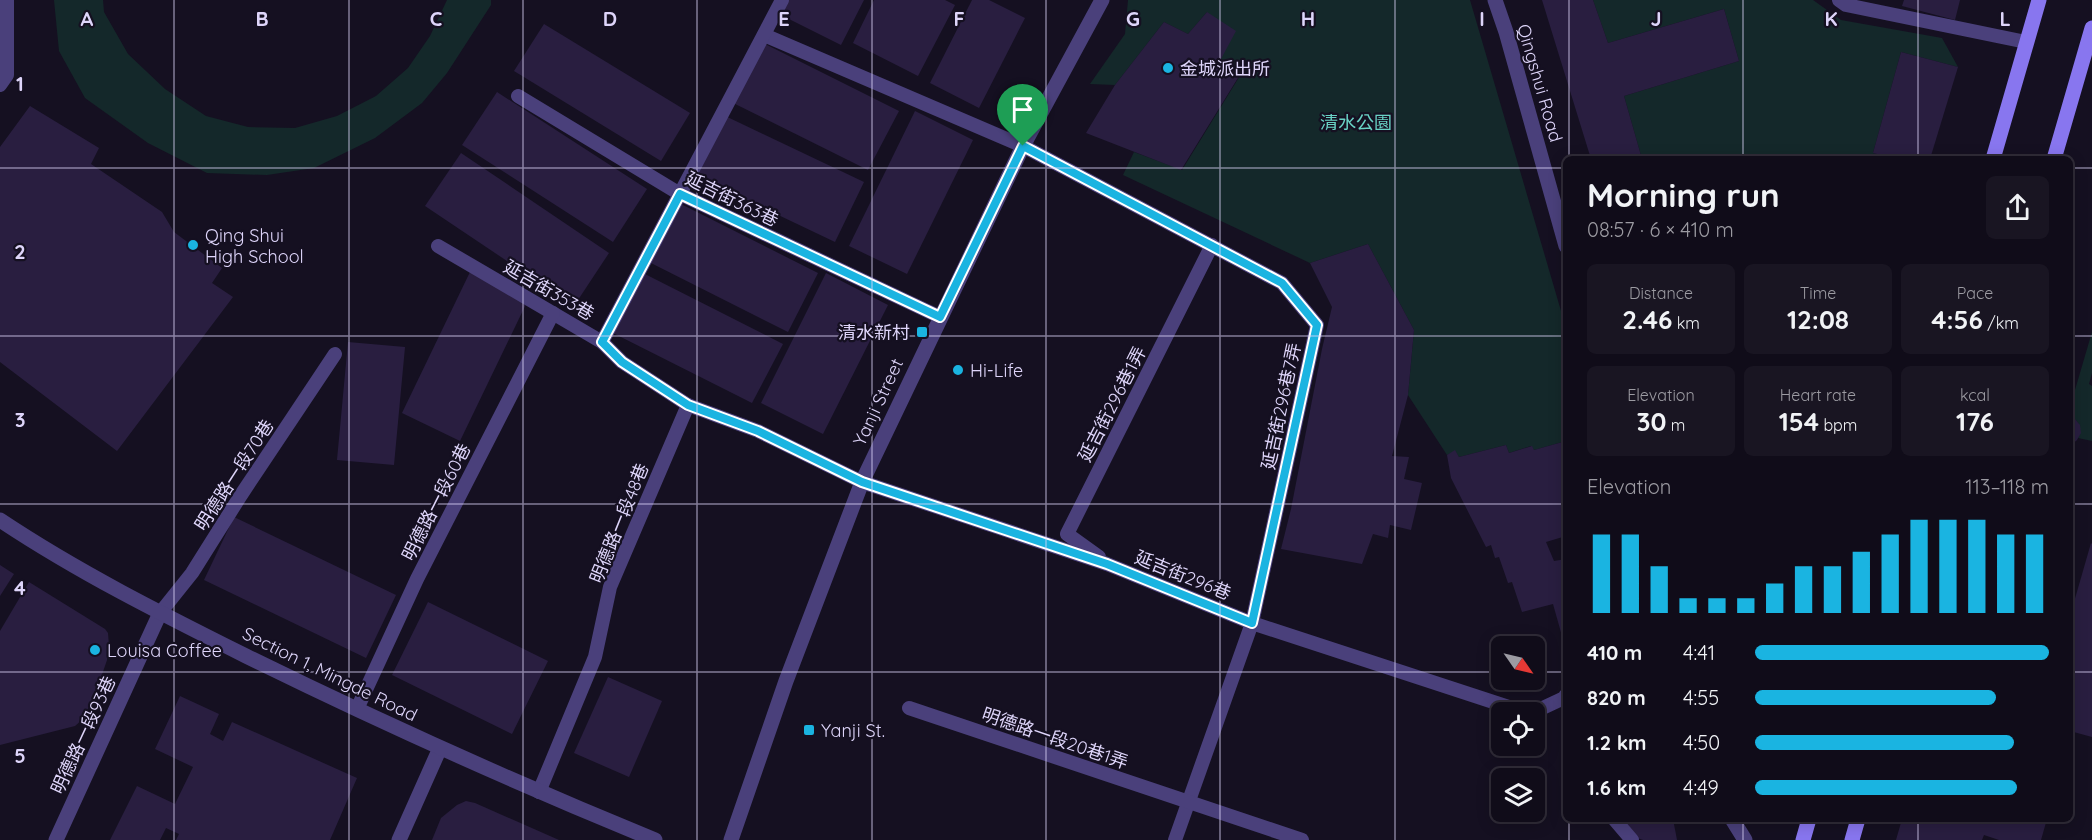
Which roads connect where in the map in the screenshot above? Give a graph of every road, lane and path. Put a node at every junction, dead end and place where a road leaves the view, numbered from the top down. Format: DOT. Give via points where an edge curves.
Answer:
graph roads {
  1 [pos="7,0"];
  2 [pos="782,0"];
  3 [pos="1102,0"];
  4 [pos="1494,0"];
  5 [pos="1839,0"];
  6 [pos="2039,0"];
  7 [pos="2092,28"];
  8 [pos="764,35"];
  9 [pos="2026,42"];
  10 [pos="0,85"];
  11 [pos="518,96"];
  12 [pos="1023,146"];
  13 [pos="1994,156"];
  14 [pos="2055,156"];
  15 [pos="680,194"];
  16 [pos="1563,235"];
  17 [pos="1212,245"];
  18 [pos="438,246"];
  19 [pos="553,313"];
  20 [pos="940,317"];
  21 [pos="602,342"];
  22 [pos="335,354"];
  23 [pos="688,405"];
  24 [pos="862,482"];
  25 [pos="0,520"];
  26 [pos="1107,564"];
  27 [pos="160,613"];
  28 [pos="1252,623"];
  29 [pos="1563,698"];
  30 [pos="1493,702"];
  31 [pos="1545,707"];
  32 [pos="909,708"];
  33 [pos="357,710"];
  34 [pos="440,748"];
  35 [pos="539,792"];
  36 [pos="1190,802"];
  37 [pos="1617,822"];
  38 [pos="1734,822"];
  39 [pos="1808,822"];
  40 [pos="1857,822"];
  41 [pos="56,840"];
  42 [pos="399,840"];
  43 [pos="655,840"];
  44 [pos="731,840"];
  45 [pos="1175,840"];
  46 [pos="1302,840"];
  47 [pos="1632,840"];
  48 [pos="1745,840"];
  49 [pos="1803,840"];
  50 [pos="1852,840"];
  1 -- 10 [label="lane" via="7,75"];
  2 -- 8 [label="lane"];
  3 -- 12 [label="street, Yanji Street"];
  4 -- 16 [label="street, Qingshui Road"];
  5 -- 9 [label="lane" via="1846,6"];
  6 -- 9 [label="main road"];
  7 -- 14 [label="main road"];
  8 -- 12 [label="lane, 延吉街296巷7弄"];
  8 -- 15 [label="lane"];
  9 -- 13 [label="main road"];
  11 -- 15 [label="lane, 延吉街363巷"];
  12 -- 17 [label="lane, 延吉街296巷7弄"];
  12 -- 20 [label="street, Yanji Street"];
  15 -- 20 [label="lane, 延吉街363巷"];
  15 -- 21 [label="lane"];
  17 -- 26 [label="lane, 延吉街296巷1弄" via="1067,534"];
  17 -- 28 [label="lane, 延吉街296巷7弄" via="1282,283 1317,325"];
  18 -- 19 [label="lane, 延吉街353巷"];
  19 -- 21 [label="lane, 延吉街353巷"];
  19 -- 33 [label="lane, 明德路一段60巷" via="417,579"];
  20 -- 24 [label="street, Yanji Street"];
  21 -- 23 [label="lane, 延吉街353巷" via="622,362"];
  22 -- 27 [label="lane, 明德路一段70巷" via="192,573"];
  23 -- 24 [label="lane, 延吉街353巷" via="758,431"];
  23 -- 35 [label="lane, 明德路一段48巷" via="610,587 595,657"];
  24 -- 26 [label="lane, 延吉街296巷"];
  24 -- 44 [label="street, Yanji Street"];
  25 -- 27 [label="street, Section 1, Mingde Road"];
  26 -- 28 [label="lane, 延吉街296巷"];
  27 -- 33 [label="street, Section 1, Mingde Road"];
  27 -- 41 [label="street, 明德路一段93巷"];
  28 -- 30 [label="lane, 延吉街296巷"];
  28 -- 36 [label="lane"];
  29 -- 31 [label="lane"];
  32 -- 36 [label="lane, 明德路一段20巷1弄"];
  33 -- 34 [label="street, Section 1, Mingde Road"];
  34 -- 35 [label="street, Section 1, Mingde Road"];
  34 -- 42 [label="street"];
  35 -- 43 [label="street, Section 1, Mingde Road"];
  36 -- 45 [label="lane"];
  36 -- 46 [label="lane, 明德路一段20巷1弄"];
  37 -- 47 [label="lane"];
  38 -- 48 [label="street"];
  39 -- 49 [label="main road"];
  40 -- 50 [label="main road"];
}
